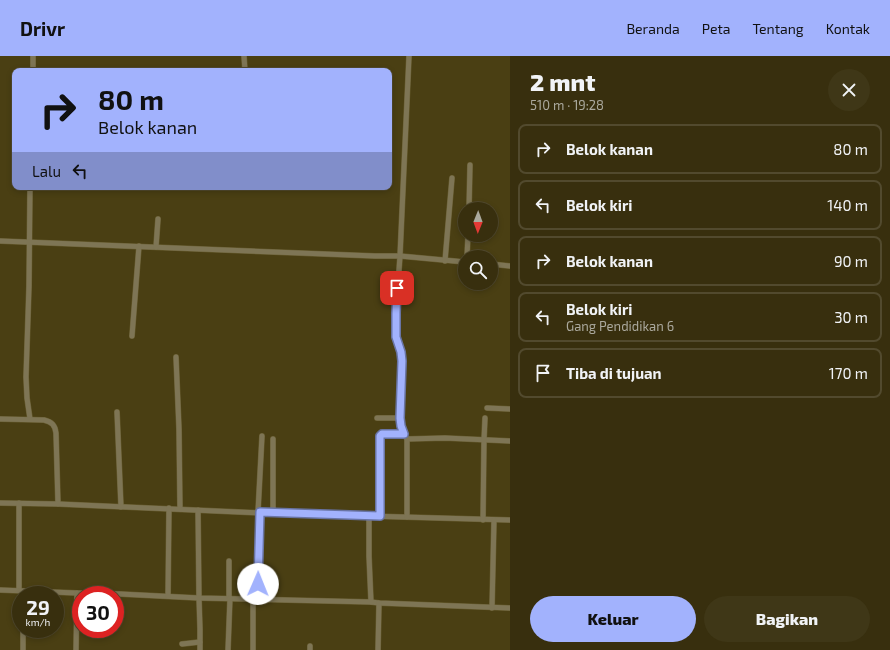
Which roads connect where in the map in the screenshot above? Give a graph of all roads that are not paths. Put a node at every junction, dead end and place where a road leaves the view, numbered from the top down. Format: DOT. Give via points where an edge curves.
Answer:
graph roads {
  1 [pos="33,56"];
  2 [pos="244,56"];
  3 [pos="409,56"];
  4 [pos="33,68"];
  5 [pos="245,68"];
  6 [pos="470,165"];
  7 [pos="452,178"];
  8 [pos="30,190"];
  9 [pos="469,202"];
  10 [pos="158,219"];
  11 [pos="0,241"];
  12 [pos="29,242"];
  13 [pos="139,246"];
  14 [pos="156,247"];
  15 [pos="400,256"];
  16 [pos="445,261"];
  17 [pos="458,262"];
  18 [pos="498,265"];
  19 [pos="510,266"];
  20 [pos="132,336"];
  21 [pos="176,357"];
  22 [pos="487,408"];
  23 [pos="510,408"];
  24 [pos="117,412"];
  25 [pos="377,418"];
  26 [pos="400,418"];
  27 [pos="485,418"];
  28 [pos="0,419"];
  29 [pos="30,419"];
  30 [pos="262,436"];
  31 [pos="405,436"];
  32 [pos="273,439"];
  33 [pos="484,440"];
  34 [pos="510,441"];
  35 [pos="0,503"];
  36 [pos="19,503"];
  37 [pos="58,504"];
  38 [pos="121,507"];
  39 [pos="169,508"];
  40 [pos="180,509"];
  41 [pos="198,510"];
  42 [pos="259,512"];
  43 [pos="273,513"];
  44 [pos="369,516"];
  45 [pos="380,516"];
  46 [pos="407,517"];
  47 [pos="483,520"];
  48 [pos="494,520"];
  49 [pos="510,520"];
  50 [pos="229,561"];
  51 [pos="23,586"];
  52 [pos="0,590"];
  53 [pos="12,591"];
  54 [pos="124,594"];
  55 [pos="168,596"];
  56 [pos="198,598"];
  57 [pos="230,598"];
  58 [pos="255,599"];
  59 [pos="372,602"];
  60 [pos="379,603"];
  61 [pos="492,608"];
  62 [pos="510,608"];
  63 [pos="24,638"];
  64 [pos="76,638"];
  65 [pos="200,642"];
  66 [pos="182,644"];
  67 [pos="23,650"];
  68 [pos="76,650"];
  69 [pos="200,650"];
  70 [pos="228,650"];
  71 [pos="253,650"];
  72 [pos="378,650"];
  1 -- 4 [label="street"];
  2 -- 5 [label="street"];
  3 -- 15 [label="street"];
  6 -- 9 [label="street"];
  7 -- 16 [label="street"];
  8 -- 12 [label="street"];
  10 -- 14 [label="street"];
  11 -- 12 [label="street"];
  12 -- 13 [label="street"];
  12 -- 29 [label="street" via="26,377"];
  13 -- 14 [label="street"];
  13 -- 20 [label="street"];
  14 -- 15 [label="street"];
  15 -- 16 [label="street"];
  15 -- 26 [label="street" via="396,337 402,355"];
  16 -- 17 [label="street"];
  18 -- 19 [label="street"];
  21 -- 40 [label="street"];
  22 -- 23 [label="street"];
  24 -- 38 [label="street"];
  25 -- 26 [label="street"];
  26 -- 31 [label="street"];
  27 -- 33 [label="street"];
  28 -- 29 [label="street"];
  29 -- 37 [label="street" via="48,421 55,426"];
  30 -- 42 [label="street"];
  31 -- 33 [label="street"];
  31 -- 45 [label="street" via="380,436"];
  31 -- 46 [label="street"];
  32 -- 43 [label="street"];
  33 -- 34 [label="street"];
  33 -- 47 [label="street"];
  35 -- 36 [label="street"];
  36 -- 37 [label="street"];
  36 -- 51 [label="street"];
  37 -- 38 [label="street"];
  38 -- 39 [label="street"];
  39 -- 40 [label="street"];
  39 -- 55 [label="street"];
  40 -- 41 [label="street"];
  41 -- 42 [label="street"];
  41 -- 56 [label="street"];
  42 -- 43 [label="street"];
  42 -- 58 [label="street"];
  43 -- 44 [label="street"];
  44 -- 45 [label="street"];
  44 -- 59 [label="street"];
  45 -- 46 [label="street"];
  46 -- 47 [label="street"];
  47 -- 48 [label="street"];
  48 -- 49 [label="street"];
  48 -- 61 [label="street"];
  50 -- 57 [label="street"];
  52 -- 53 [label="street"];
  54 -- 55 [label="street"];
  55 -- 56 [label="street"];
  56 -- 57 [label="street"];
  56 -- 65 [label="street"];
  57 -- 58 [label="street"];
  57 -- 70 [label="street"];
  58 -- 59 [label="street"];
  58 -- 71 [label="street"];
  59 -- 60 [label="street"];
  60 -- 61 [label="street"];
  60 -- 72 [label="street"];
  61 -- 62 [label="street"];
  63 -- 67 [label="street"];
  64 -- 68 [label="street"];
  65 -- 66 [label="street"];
  65 -- 69 [label="street"];
}
